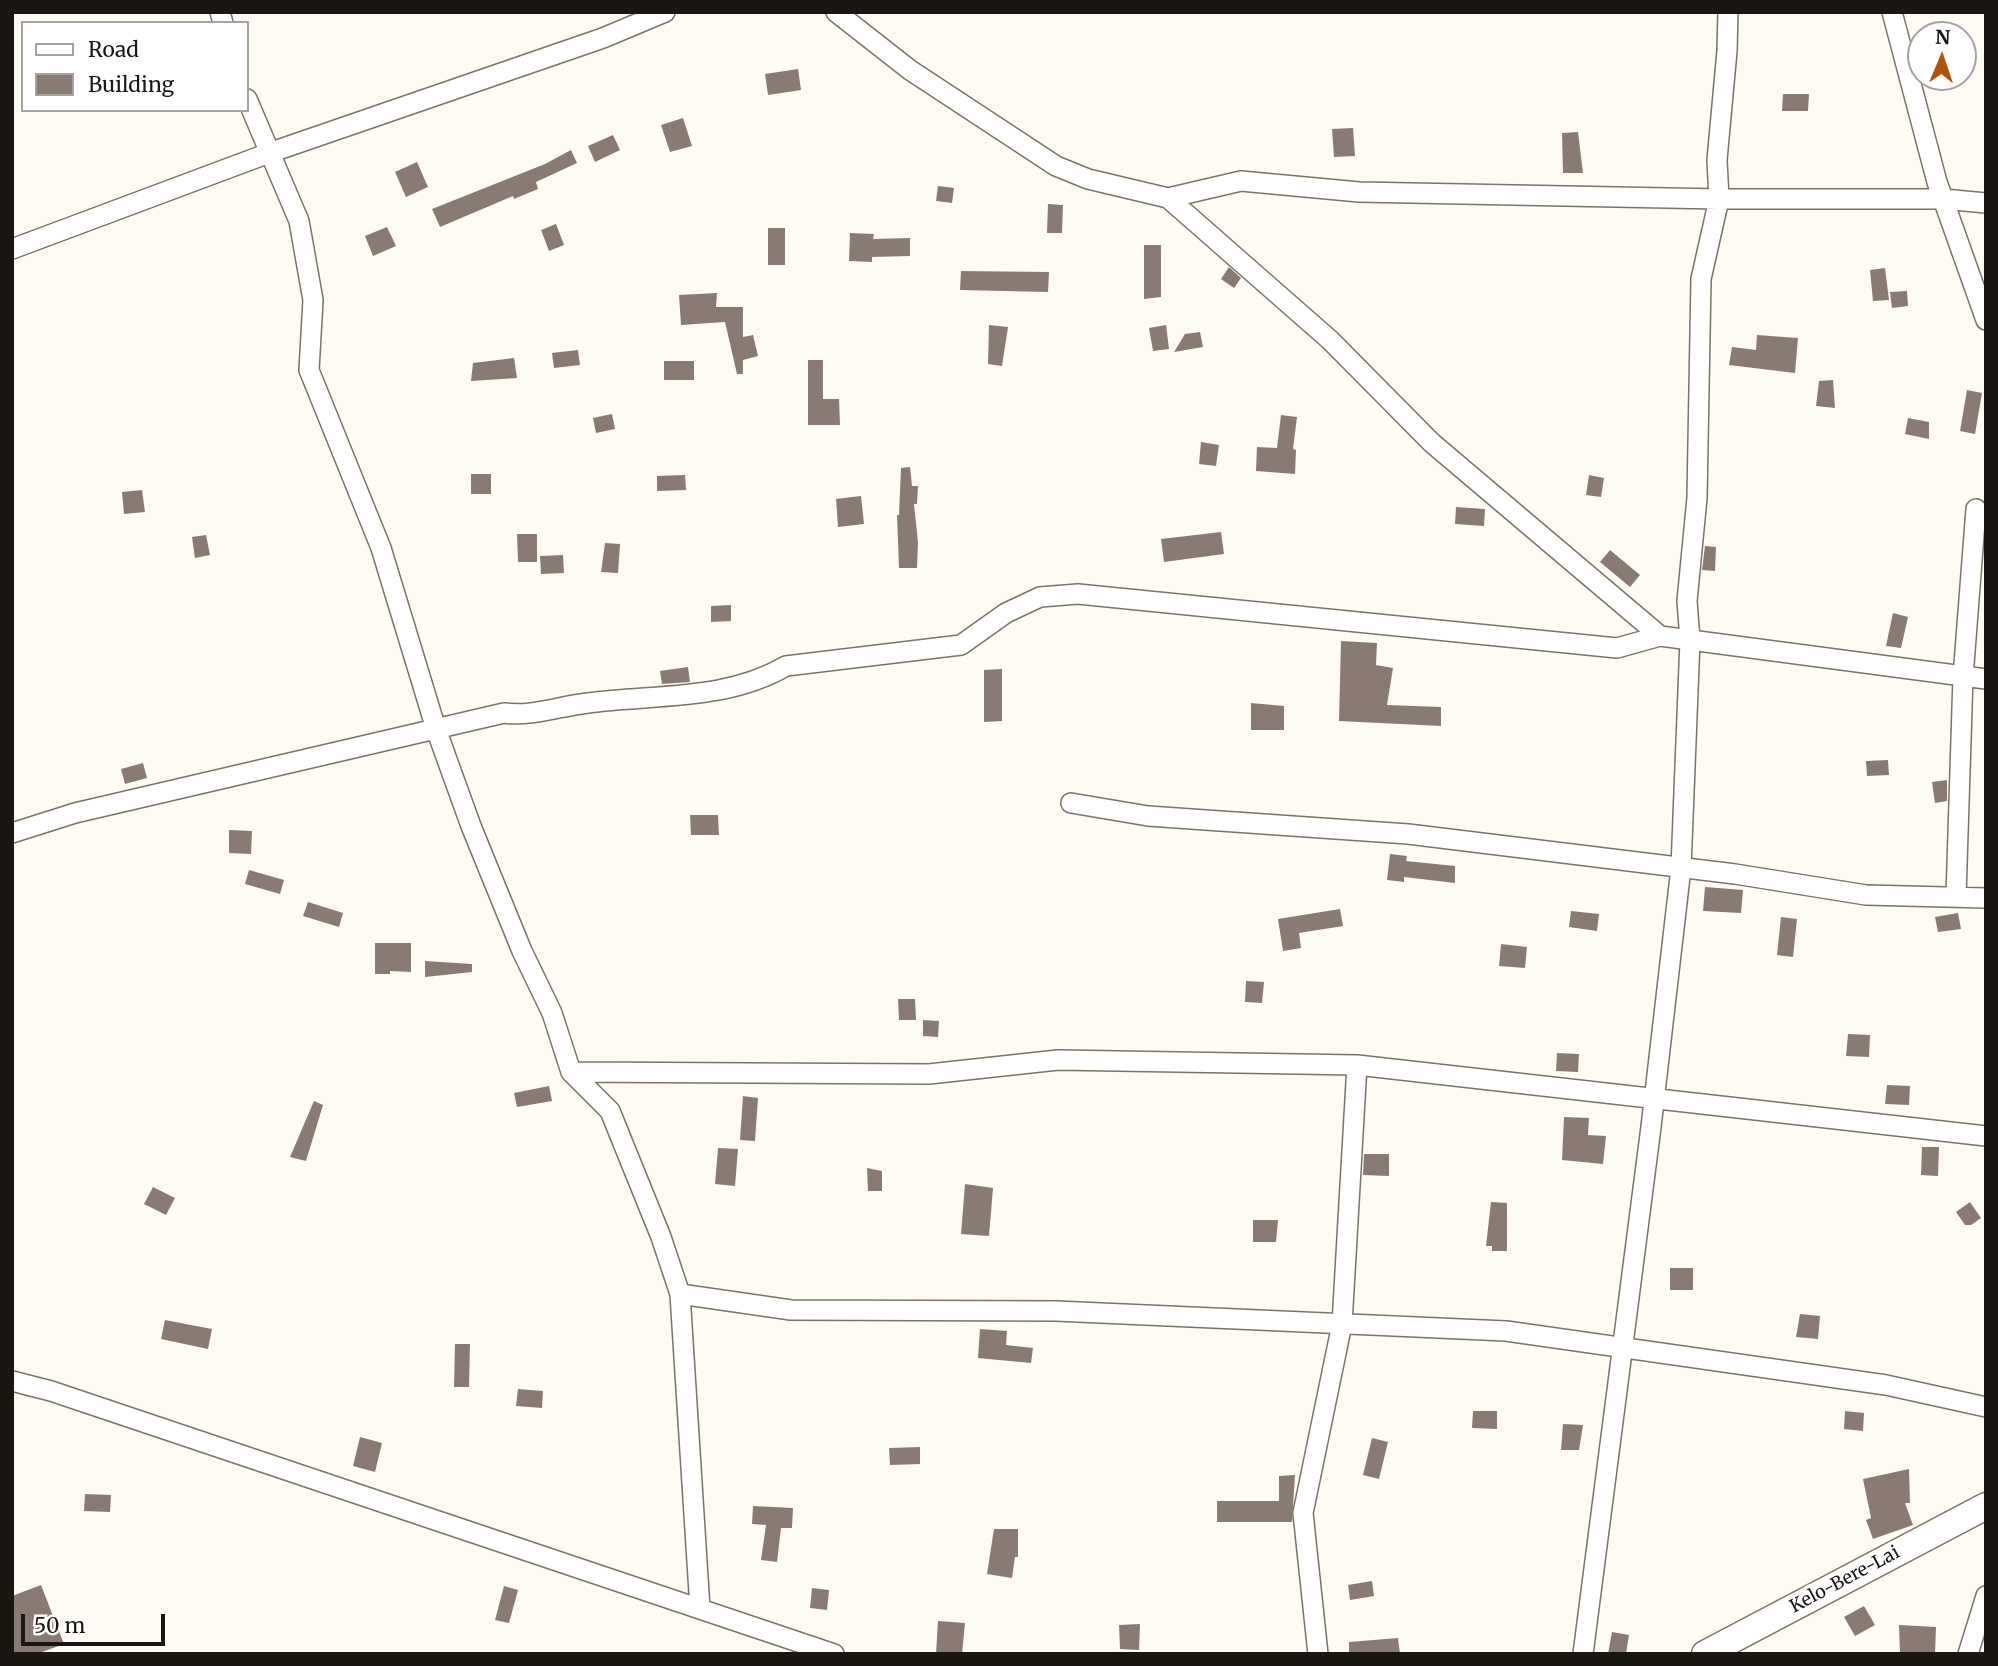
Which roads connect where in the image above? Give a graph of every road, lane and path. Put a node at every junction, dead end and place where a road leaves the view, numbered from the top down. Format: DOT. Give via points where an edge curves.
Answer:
graph roads {
  1 [pos="665,12"];
  2 [pos="836,12"];
  3 [pos="1728,12"];
  4 [pos="1892,12"];
  5 [pos="248,101"];
  6 [pos="269,153"];
  7 [pos="1168,198"];
  8 [pos="1718,199"];
  9 [pos="1943,199"];
  10 [pos="1986,203"];
  11 [pos="12,249"];
  12 [pos="1986,320"];
  13 [pos="1976,509"];
  14 [pos="1660,636"];
  15 [pos="1690,640"];
  16 [pos="1963,677"];
  17 [pos="1986,679"];
  18 [pos="436,729"];
  19 [pos="1071,803"];
  20 [pos="12,833"];
  21 [pos="1681,869"];
  22 [pos="1956,897"];
  23 [pos="1986,898"];
  24 [pos="1357,1065"];
  25 [pos="571,1072"];
  26 [pos="1655,1099"];
  27 [pos="1986,1136"];
  28 [pos="680,1294"];
  29 [pos="1342,1324"];
  30 [pos="1623,1347"];
  31 [pos="12,1381"];
  32 [pos="1986,1407"];
  33 [pos="1986,1506"];
  34 [pos="1986,1596"];
  35 [pos="700,1609"];
  36 [pos="834,1654"];
  37 [pos="1318,1654"];
  38 [pos="1583,1654"];
  39 [pos="1705,1654"];
  40 [pos="1968,1654"];
  1 -- 6 [label="street" via="603,38"];
  2 -- 7 [label="street" via="910,70 1056,166 1087,179"];
  3 -- 8 [label="street"];
  4 -- 9 [label="street"];
  5 -- 6 [label="street"];
  6 -- 11 [label="street"];
  6 -- 18 [label="street" via="299,221 304,248 313,300 309,370 381,548"];
  7 -- 8 [label="street" via="1241,181 1359,192"];
  7 -- 14 [label="street" via="1330,340 1432,443"];
  8 -- 9 [label="street"];
  8 -- 15 [label="street" via="1701,279"];
  9 -- 10 [label="street"];
  9 -- 12 [label="street"];
  13 -- 16 [label="street"];
  14 -- 15 [label="street"];
  14 -- 18 [label="street" via="1617,648 1078,594 1040,597 1006,613 961,645 786,666 767,677 708,693 504,713"];
  15 -- 16 [label="street"];
  15 -- 21 [label="street"];
  16 -- 17 [label="street"];
  16 -- 22 [label="street"];
  18 -- 20 [label="street" via="75,813"];
  18 -- 25 [label="street" via="516,938 552,1013"];
  19 -- 21 [label="street" via="1148,816 1408,834"];
  21 -- 22 [label="street" via="1866,895"];
  21 -- 26 [label="street"];
  22 -- 23 [label="street"];
  24 -- 25 [label="street" via="1058,1060 929,1074"];
  24 -- 26 [label="street"];
  24 -- 29 [label="street"];
  25 -- 28 [label="street" via="610,1111"];
  26 -- 27 [label="street"];
  26 -- 30 [label="street"];
  28 -- 29 [label="street" via="791,1310 1056,1311"];
  28 -- 35 [label="street"];
  29 -- 30 [label="street" via="1506,1331"];
  29 -- 37 [label="street" via="1303,1513"];
  30 -- 32 [label="street" via="1886,1385"];
  30 -- 38 [label="street"];
  31 -- 35 [label="street"];
  33 -- 39 [label="main road, Kelo-Bere-Lai"];
  34 -- 40 [label="street"];
  35 -- 36 [label="street"];
}
